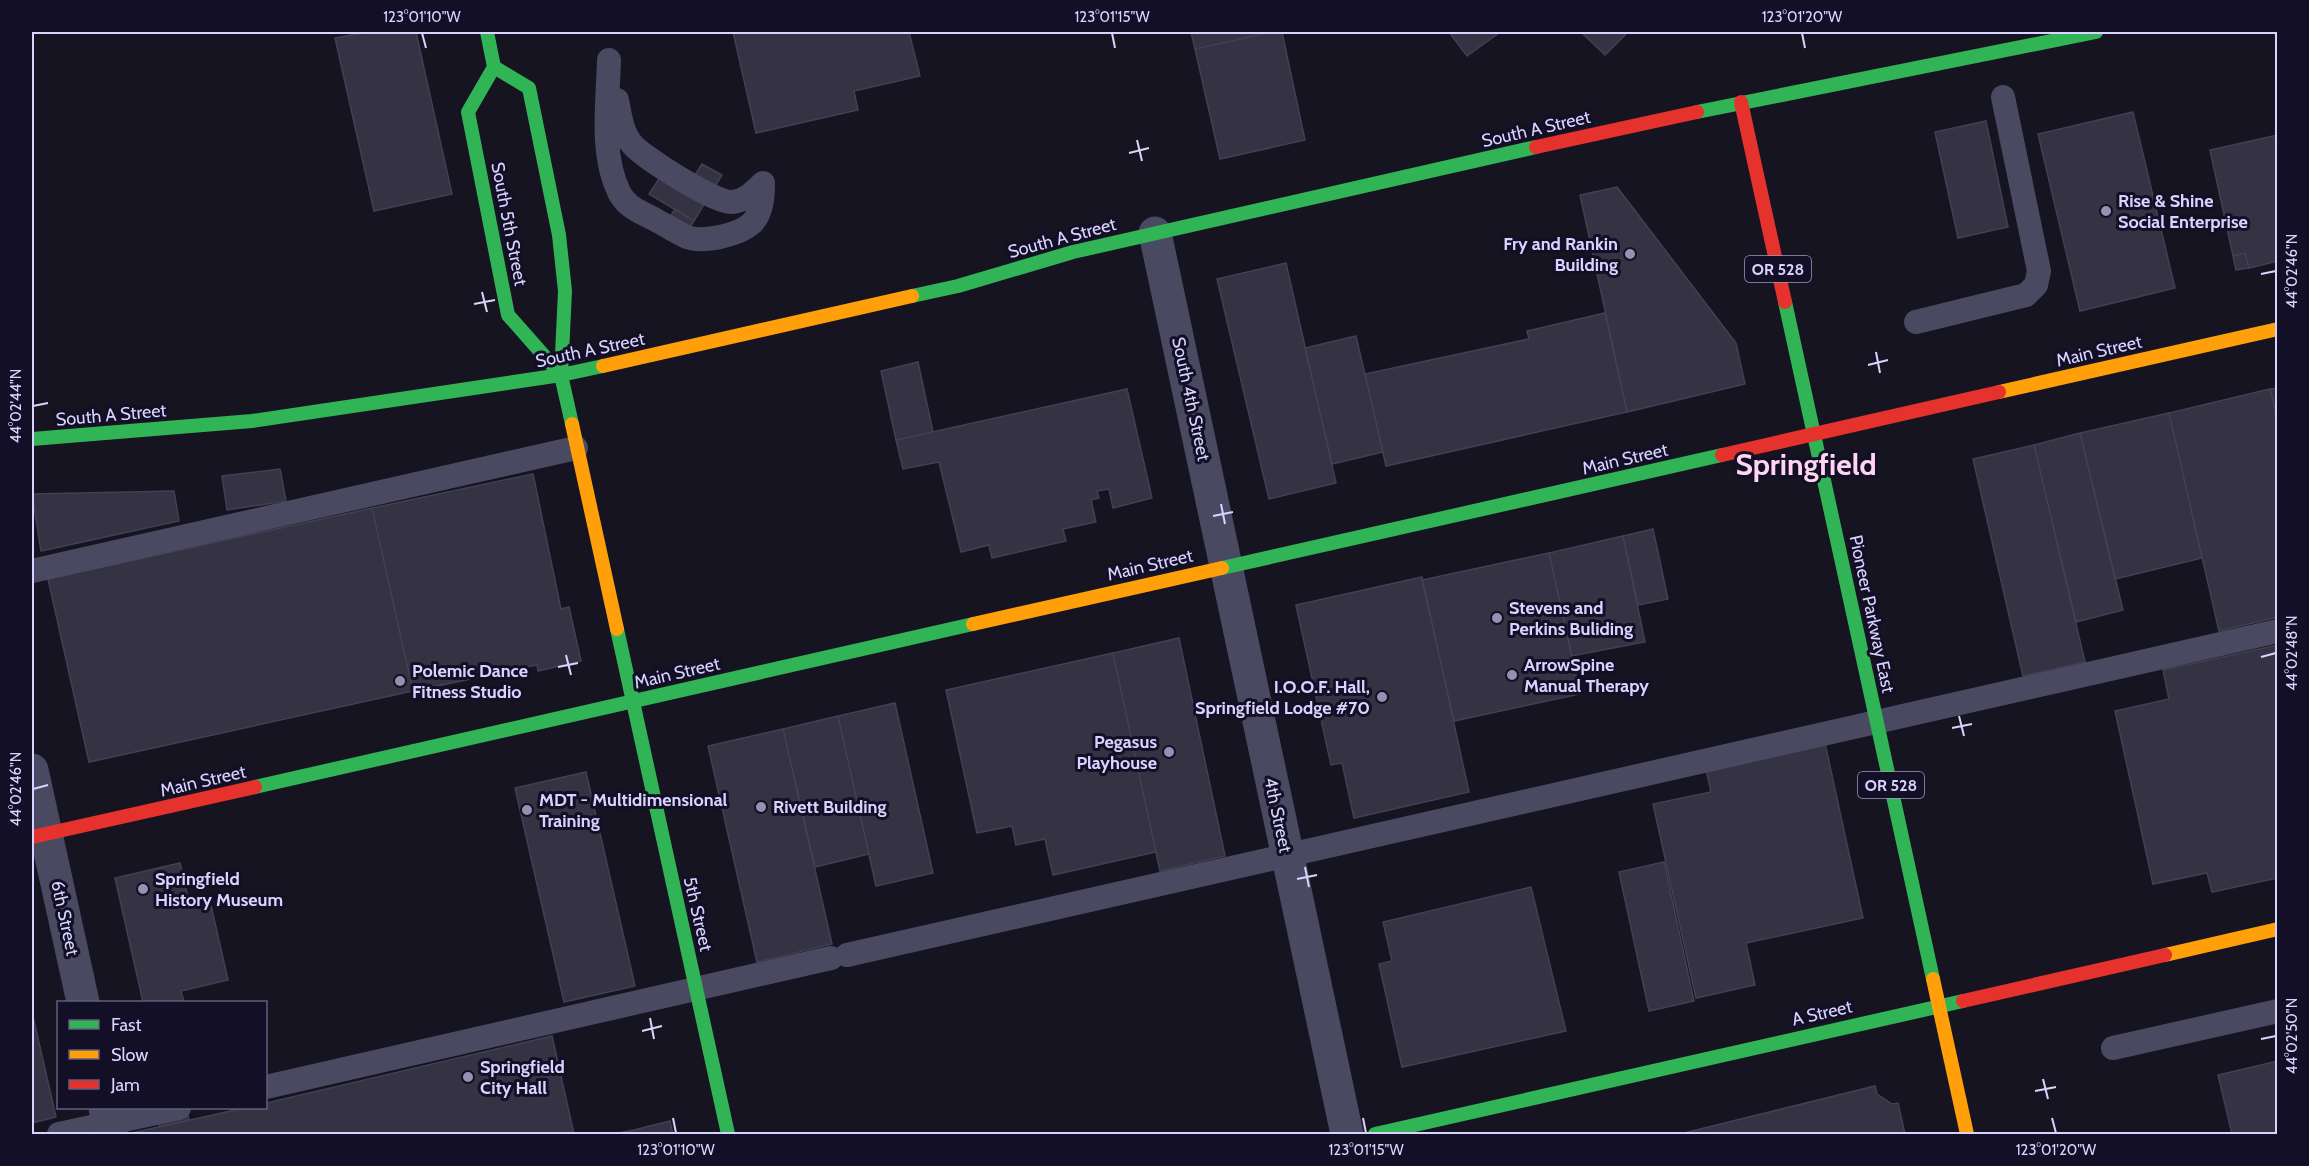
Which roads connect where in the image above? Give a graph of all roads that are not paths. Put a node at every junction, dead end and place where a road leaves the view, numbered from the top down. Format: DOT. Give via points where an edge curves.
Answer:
graph roads {
  1 [pos="487,32"];
  2 [pos="2096,32"];
  3 [pos="494,67"];
  4 [pos="2003,97"];
  5 [pos="1741,102"];
  6 [pos="763,183"];
  7 [pos="1155,233"];
  8 [pos="1916,322"];
  9 [pos="2277,329"];
  10 [pos="561,375"];
  11 [pos="1815,436"];
  12 [pos="32,439"];
  13 [pos="576,448"];
  14 [pos="1227,566"];
  15 [pos="32,571"];
  16 [pos="2277,631"];
  17 [pos="632,702"];
  18 [pos="1877,720"];
  19 [pos="32,770"];
  20 [pos="39,836"];
  21 [pos="1286,854"];
  22 [pos="2277,929"];
  23 [pos="696,989"];
  24 [pos="82,1001"];
  25 [pos="1939,1005"];
  26 [pos="2277,1011"];
  27 [pos="2113,1048"];
  28 [pos="267,1088"];
  29 [pos="170,1109"];
  30 [pos="108,1122"];
  31 [pos="59,1134"];
  32 [pos="728,1134"];
  33 [pos="1347,1134"];
  34 [pos="1375,1134"];
  35 [pos="1967,1134"];
  1 -- 3 [label="main road"];
  2 -- 5 [label="main road, South A Street"];
  3 -- 10 [label="main road, South 5th Street" via="529,88 559,235 565,291"];
  3 -- 10 [label="main road, South 5th Street" via="468,112 508,315"];
  4 -- 8 [label="lane" via="2039,271 2036,285 2026,295"];
  5 -- 7 [label="main road, South A Street"];
  5 -- 11 [label="main road, Pioneer Parkway East / OR 528"];
  6 -- 6 [label="lane" via="741,200 721,201 646,158 626,133 609,60 608,148 614,181 629,206 688,237 705,239 738,231 753,222 762,200"];
  7 -- 10 [label="main road, South A Street" via="958,286"];
  7 -- 14 [label="street, South 4th Street"];
  9 -- 11 [label="main road, Main Street"];
  10 -- 12 [label="main road, South A Street" via="252,421"];
  10 -- 13 [label="main road, South 5th Street"];
  11 -- 14 [label="main road, Main Street"];
  11 -- 18 [label="main road, Pioneer Parkway East / OR 528"];
  13 -- 15 [label="lane"];
  13 -- 17 [label="main road, South 5th Street"];
  14 -- 17 [label="main road, Main Street"];
  14 -- 21 [label="street, 4th Street"];
  16 -- 18 [label="lane"];
  17 -- 20 [label="main road, Main Street"];
  17 -- 23 [label="main road, 5th Street"];
  18 -- 21 [label="lane"];
  18 -- 25 [label="main road, Pioneer Parkway East / OR 528"];
  19 -- 20 [label="street, 6th Street"];
  20 -- 24 [label="street, 6th Street"];
  21 -- 23 [label="lane"];
  21 -- 33 [label="street, 4th Street"];
  22 -- 25 [label="main road, A Street"];
  23 -- 28 [label="lane"];
  23 -- 32 [label="main road, 5th Street"];
  25 -- 34 [label="main road, A Street"];
  25 -- 35 [label="main road, Pioneer Parkway East / OR 528"];
  26 -- 27 [label="lane"];
  29 -- 30 [label="lane"];
  30 -- 31 [label="lane"];
}
